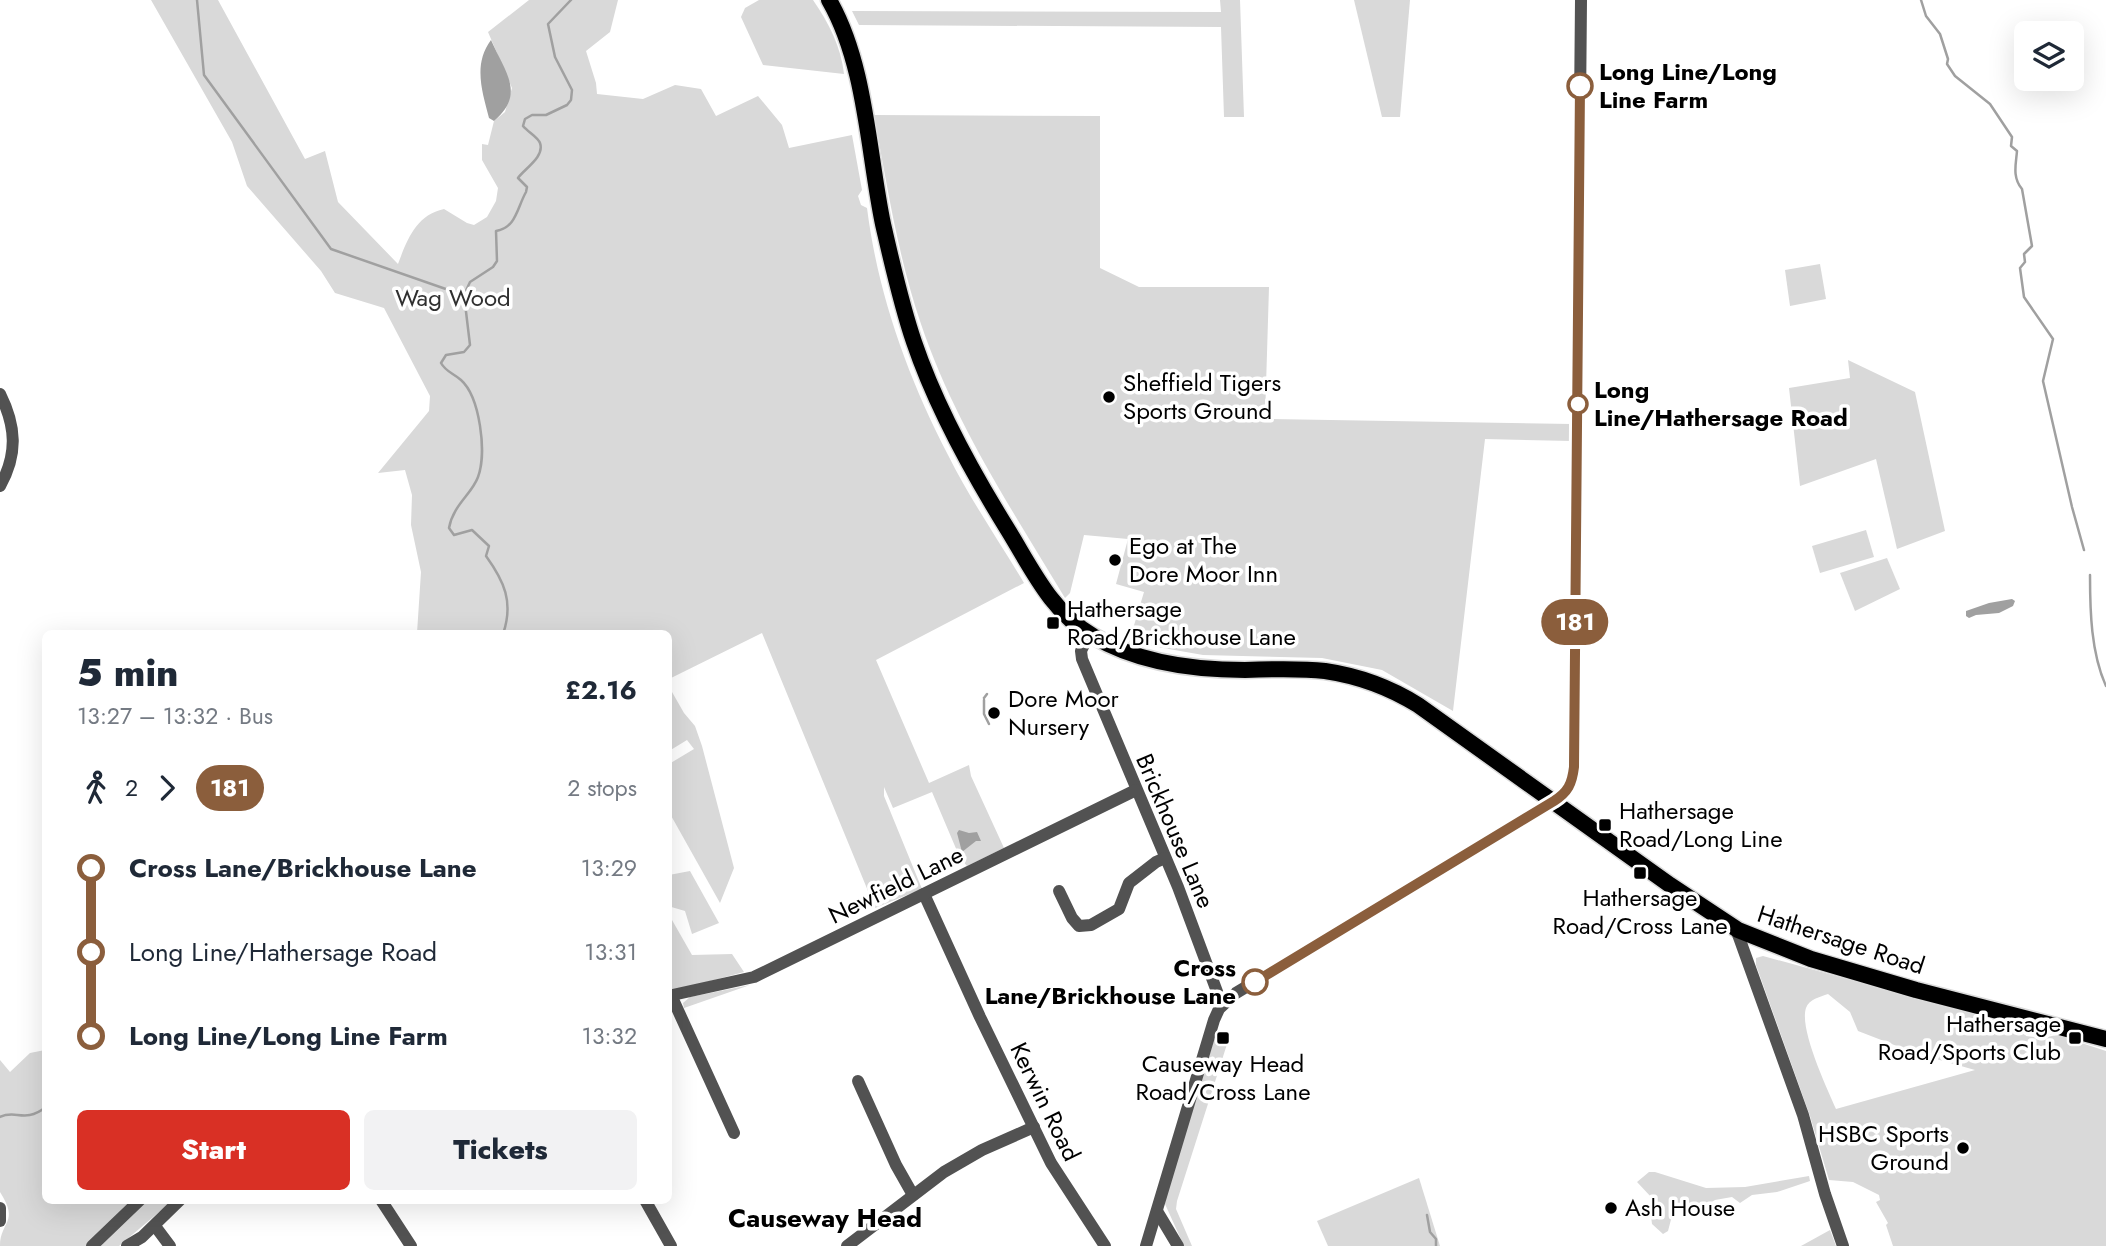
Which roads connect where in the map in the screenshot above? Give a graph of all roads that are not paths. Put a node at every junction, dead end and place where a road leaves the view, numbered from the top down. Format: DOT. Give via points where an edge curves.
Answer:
graph roads {
  1 [pos="829,0"];
  2 [pos="1581,0"];
  3 [pos="0,394"];
  4 [pos="0,486"];
  5 [pos="1088,634"];
  6 [pos="1136,790"];
  7 [pos="1554,801"];
  8 [pos="1165,858"];
  9 [pos="1059,891"];
  10 [pos="924,894"];
  11 [pos="1736,929"];
  12 [pos="672,995"];
  13 [pos="672,999"];
  14 [pos="1222,1005"];
  15 [pos="2106,1039"];
  16 [pos="858,1081"];
  17 [pos="1034,1127"];
  18 [pos="734,1133"];
  19 [pos="913,1195"];
  20 [pos="136,1204"];
  21 [pos="176,1204"];
  22 [pos="384,1204"];
  23 [pos="647,1204"];
  24 [pos="0,1208"];
  25 [pos="1157,1211"];
  26 [pos="0,1221"];
  27 [pos="155,1226"];
  28 [pos="92,1246"];
  29 [pos="127,1246"];
  30 [pos="170,1246"];
  31 [pos="411,1246"];
  32 [pos="671,1246"];
  33 [pos="847,1246"];
  34 [pos="1105,1246"];
  35 [pos="1146,1246"];
  36 [pos="1178,1246"];
  37 [pos="1843,1246"];
  1 -- 5 [label="main road, Hathersage Road" via="851,48 883,225 923,365 1019,549 1051,600"];
  2 -- 7 [label="street" via="1574,767 1569,788"];
  3 -- 4 [label="street" via="14,440"];
  5 -- 6 [label="street, Brickhouse Lane" via="1082,659"];
  5 -- 7 [label="main road, Hathersage Road" via="1123,652 1163,662 1322,671 1377,684 1418,705"];
  6 -- 8 [label="street, Brickhouse Lane"];
  6 -- 10 [label="street, Newfield Lane"];
  7 -- 11 [label="main road, Hathersage Road"];
  7 -- 14 [label="street"];
  8 -- 9 [label="street" via="1129,883 1119,909 1091,925 1079,926"];
  8 -- 14 [label="street, Brickhouse Lane"];
  10 -- 12 [label="street, Newfield Lane" via="754,977"];
  10 -- 17 [label="street, Kerwin Road"];
  11 -- 15 [label="main road, Hathersage Road" via="1811,959"];
  11 -- 37 [label="street" via="1803,1115"];
  13 -- 18 [label="street"];
  14 -- 25 [label="street"];
  16 -- 19 [label="street"];
  17 -- 19 [label="street" via="964,1159"];
  17 -- 34 [label="street, Kerwin Road" via="1061,1181"];
  19 -- 33 [label="street"];
  20 -- 28 [label="street"];
  21 -- 27 [label="street"];
  22 -- 31 [label="street"];
  23 -- 32 [label="street"];
  24 -- 26 [label="street"];
  25 -- 35 [label="street"];
  25 -- 36 [label="street"];
  27 -- 29 [label="street"];
  27 -- 30 [label="street"];
}
